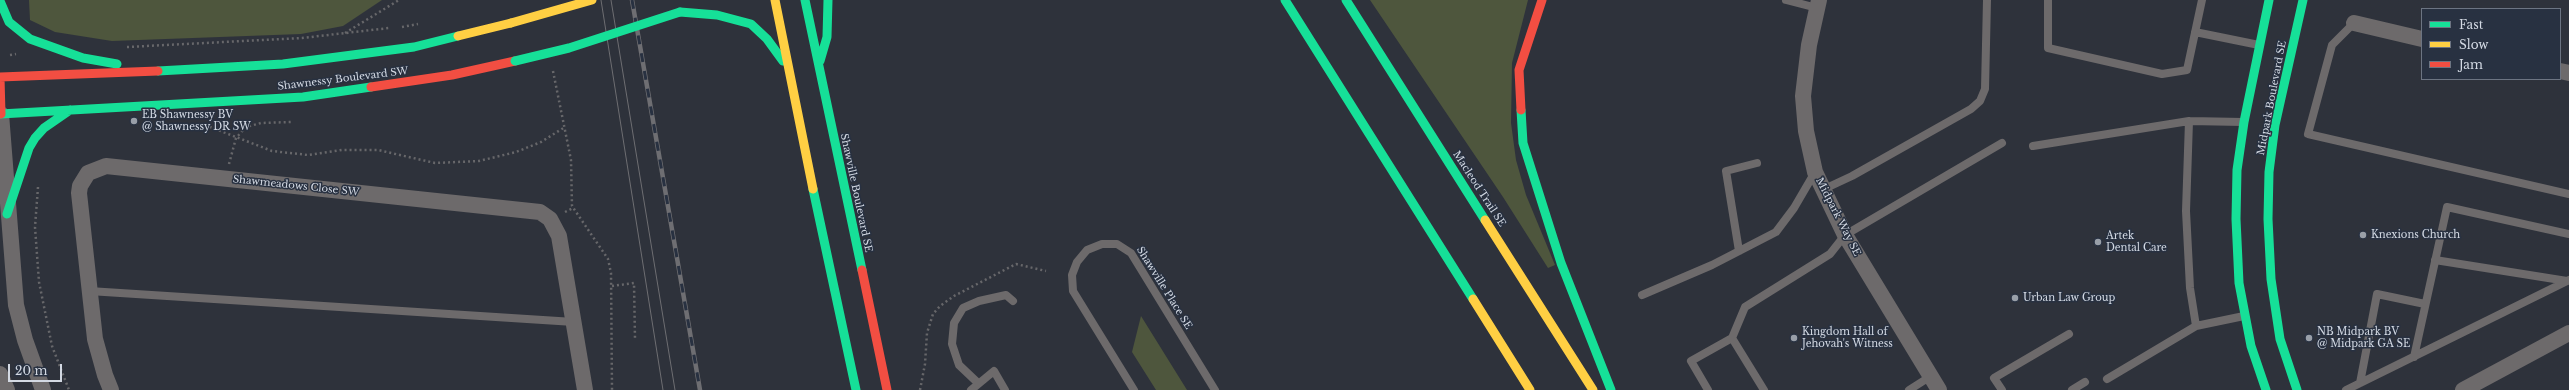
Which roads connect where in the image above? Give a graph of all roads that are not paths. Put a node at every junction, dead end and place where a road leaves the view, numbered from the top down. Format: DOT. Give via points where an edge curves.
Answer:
graph roads {
  1 [pos="592,0"];
  2 [pos="775,0"];
  3 [pos="805,0"];
  4 [pos="828,0"];
  5 [pos="1285,0"];
  6 [pos="1346,0"];
  7 [pos="1542,0"];
  8 [pos="1786,0"];
  9 [pos="1987,0"];
  10 [pos="2048,0"];
  11 [pos="2202,0"];
  12 [pos="2269,0"];
  13 [pos="2303,0"];
  14 [pos="0,1"];
  15 [pos="698,3"];
  16 [pos="1818,4"];
  17 [pos="680,12"];
  18 [pos="2354,23"];
  19 [pos="2195,32"];
  20 [pos="2421,39"];
  21 [pos="2260,45"];
  22 [pos="787,67"];
  23 [pos="818,68"];
  24 [pos="164,72"];
  25 [pos="0,77"];
  26 [pos="70,110"];
  27 [pos="1,114"];
  28 [pos="2189,120"];
  29 [pos="2244,122"];
  30 [pos="2002,143"];
  31 [pos="2033,146"];
  32 [pos="1757,163"];
  33 [pos="1815,172"];
  34 [pos="1822,190"];
  35 [pos="2569,194"];
  36 [pos="7,214"];
  37 [pos="2569,234"];
  38 [pos="1845,236"];
  39 [pos="1739,251"];
  40 [pos="2435,260"];
  41 [pos="2568,280"];
  42 [pos="89,291"];
  43 [pos="1642,295"];
  44 [pos="1012,301"];
  45 [pos="2425,304"];
  46 [pos="2245,316"];
  47 [pos="574,322"];
  48 [pos="2196,326"];
  49 [pos="2569,333"];
  50 [pos="2069,334"];
  51 [pos="1732,338"];
  52 [pos="2414,357"];
  53 [pos="0,374"];
  54 [pos="2107,379"];
  55 [pos="2085,382"];
  56 [pos="978,383"];
  57 [pos="1935,383"];
  58 [pos="2360,383"];
  59 [pos="2473,387"];
  60 [pos="1131,389"];
  61 [pos="7,390"];
  62 [pos="43,390"];
  63 [pos="111,390"];
  64 [pos="585,390"];
  65 [pos="856,390"];
  66 [pos="887,390"];
  67 [pos="971,390"];
  68 [pos="1005,390"];
  69 [pos="1215,390"];
  70 [pos="1530,390"];
  71 [pos="1593,390"];
  72 [pos="1611,390"];
  73 [pos="1708,390"];
  74 [pos="1764,390"];
  75 [pos="1909,390"];
  76 [pos="2002,390"];
  77 [pos="2072,390"];
  78 [pos="2266,390"];
  79 [pos="2297,390"];
  80 [pos="2346,390"];
  1 -- 24 [label="main road, bridge" via="414,47 283,64"];
  2 -- 22 [label="main road"];
  3 -- 23 [label="main road, Shawville Boulevard SE"];
  4 -- 23 [label="main road" via="827,37"];
  5 -- 70 [label="main road"];
  6 -- 71 [label="main road, Macleod Trail SE"];
  7 -- 72 [label="main road" via="1519,70 1524,143 1561,263"];
  8 -- 16 [label="lane"];
  9 -- 34 [label="lane" via="1985,89 1980,101 1971,109 1852,176"];
  10 -- 19 [label="lane" via="2048,48 2162,74 2187,70"];
  11 -- 19 [label="lane"];
  12 -- 21 [label="main road"];
  13 -- 79 [label="main road, Midpark Boulevard SE" via="2276,125 2269,172 2268,219 2268,244 2280,339"];
  14 -- 24 [label="main road" via="9,22 30,39 83,58"];
  15 -- 17 [label="main road"];
  16 -- 33 [label="street, Midpark Way SE" via="1809,45 1803,96 1806,131"];
  17 -- 22 [label="main road" via="716,15 751,24 768,39"];
  17 -- 26 [label="main road, Shawnessy Boulevard SW, bridge" via="569,48 452,75 303,97"];
  18 -- 20 [label="street"];
  18 -- 35 [label="lane" via="2332,44 2308,134"];
  19 -- 21 [label="lane"];
  21 -- 29 [label="main road"];
  22 -- 65 [label="main road"];
  23 -- 66 [label="main road, Shawville Boulevard SE"];
  24 -- 25 [label="main road"];
  25 -- 27 [label="main road"];
  26 -- 27 [label="main road, Shawnessy Boulevard SW"];
  26 -- 36 [label="main road" via="44,128 35,138 29,148"];
  27 -- 36 [label="street"];
  28 -- 29 [label="lane"];
  28 -- 31 [label="lane"];
  28 -- 48 [label="lane" via="2186,249"];
  29 -- 46 [label="main road" via="2237,170 2236,219 2239,283"];
  30 -- 38 [label="lane"];
  32 -- 39 [label="lane" via="1726,171"];
  33 -- 34 [label="street, Midpark Way SE"];
  33 -- 39 [label="lane" via="1794,208 1776,232"];
  34 -- 38 [label="street, Midpark Way SE"];
  36 -- 62 [label="street" via="16,305 24,340"];
  37 -- 40 [label="lane" via="2447,207"];
  38 -- 51 [label="lane" via="1830,254 1745,307"];
  38 -- 57 [label="street, Midpark Way SE"];
  39 -- 43 [label="lane"];
  40 -- 41 [label="lane"];
  40 -- 45 [label="lane"];
  41 -- 52 [label="lane"];
  42 -- 47 [label="lane"];
  42 -- 47 [label="street, Shawmeadows Close SW" via="79,193 88,173 106,166 540,212 550,219 559,236"];
  42 -- 63 [label="street, Shawmeadows Close SW" via="99,357"];
  44 -- 56 [label="lane" via="1006,295 979,301 963,308 954,323 952,344 959,365"];
  45 -- 52 [label="lane"];
  45 -- 58 [label="lane" via="2377,294"];
  46 -- 48 [label="lane"];
  46 -- 78 [label="main road" via="2251,346"];
  47 -- 64 [label="street, Shawmeadows Close SW"];
  48 -- 54 [label="lane"];
  49 -- 59 [label="street"];
  50 -- 76 [label="lane" via="1994,378"];
  51 -- 73 [label="lane" via="1691,361"];
  51 -- 74 [label="lane"];
  52 -- 58 [label="lane"];
  53 -- 61 [label="street"];
  55 -- 77 [label="lane"];
  56 -- 67 [label="lane"];
  56 -- 68 [label="lane" via="994,371"];
  57 -- 75 [label="lane"];
  58 -- 80 [label="lane"];
  60 -- 69 [label="lane, Shawville Place SE" via="1073,291 1072,275 1076,262 1087,250 1102,244 1117,244 1131,253"];
}
